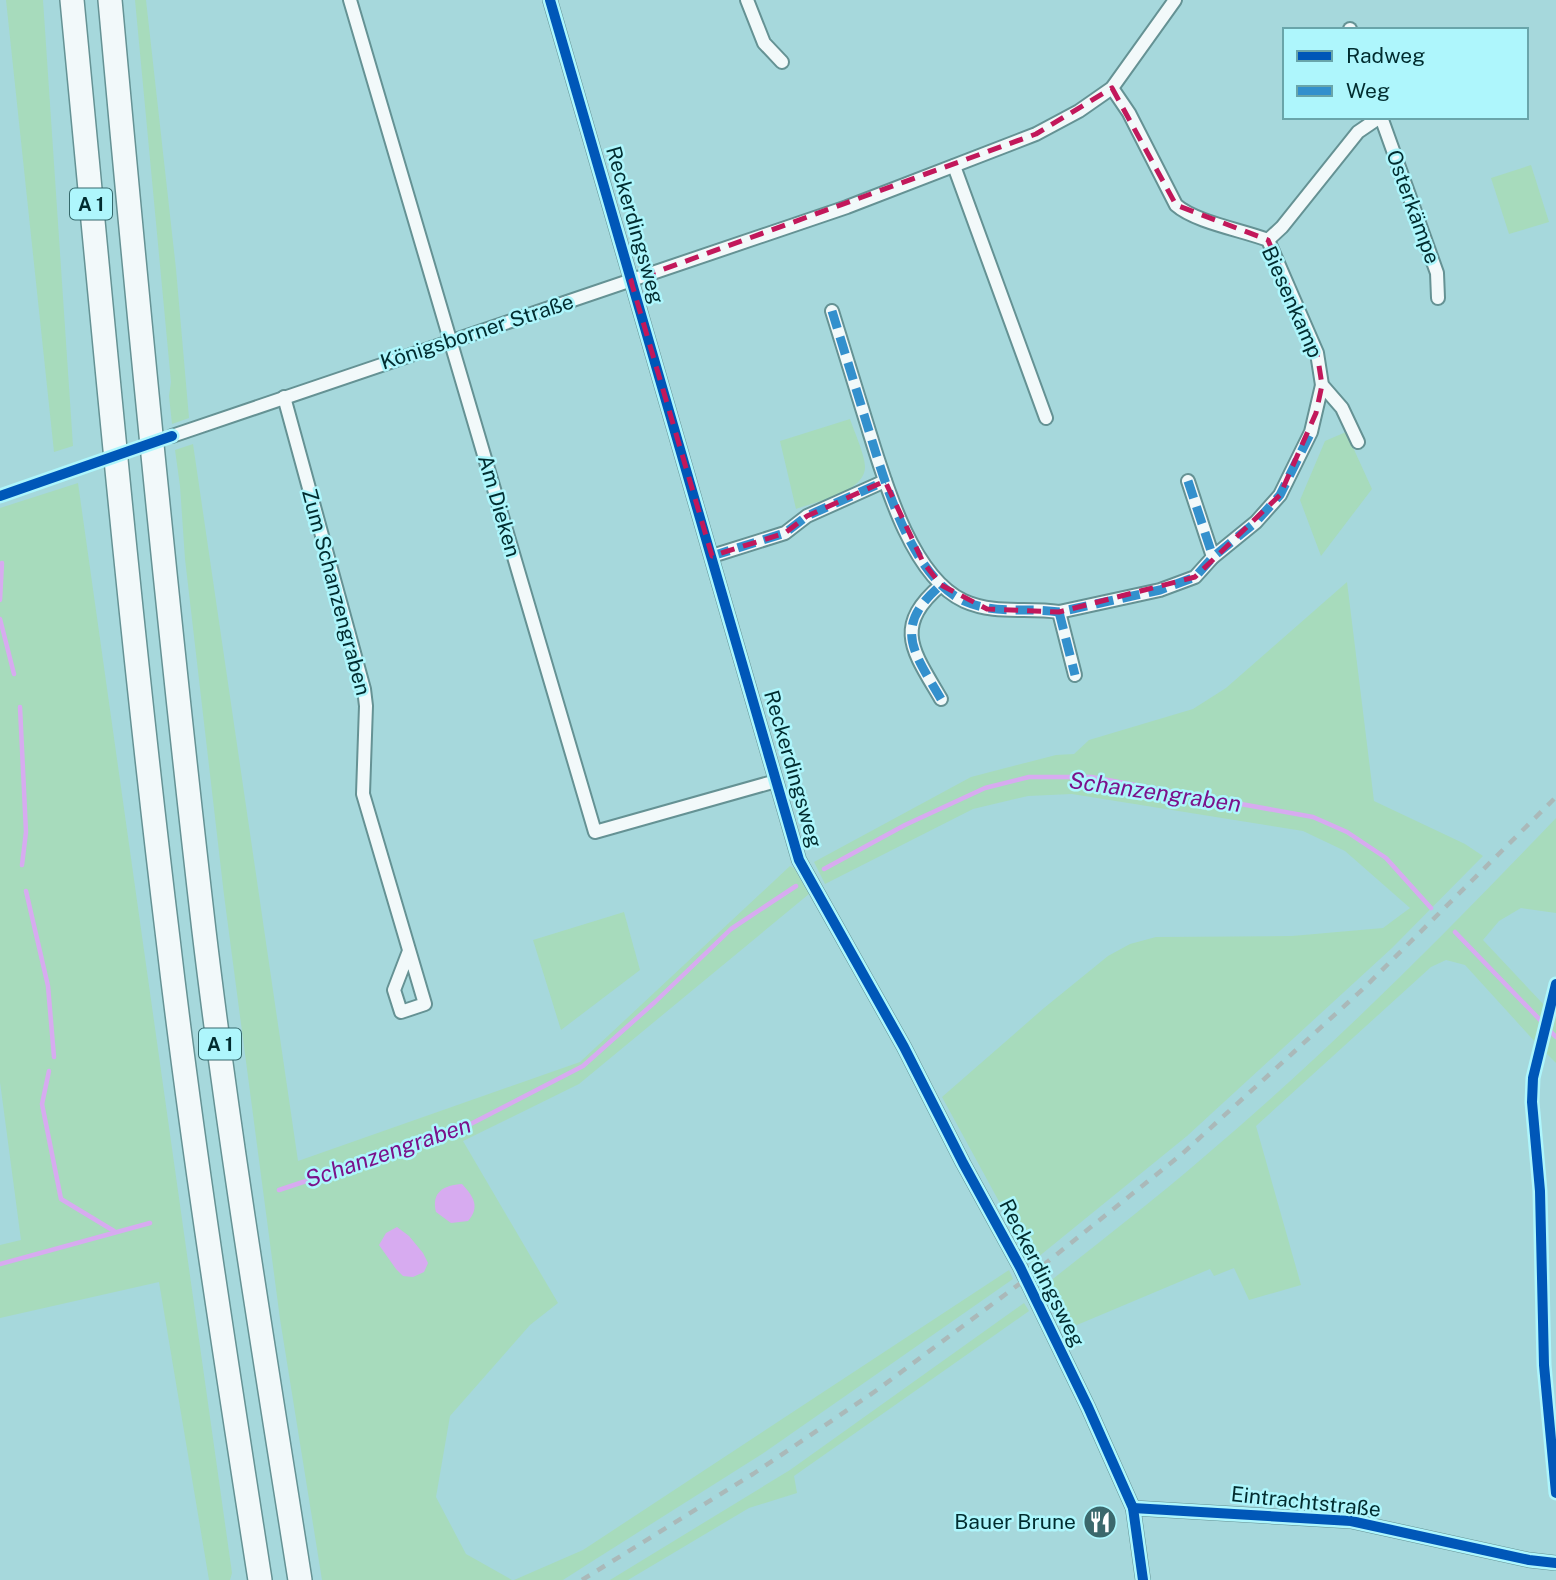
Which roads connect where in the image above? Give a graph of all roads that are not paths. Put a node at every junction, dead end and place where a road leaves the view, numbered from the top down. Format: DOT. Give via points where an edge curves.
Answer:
graph roads {
  1 [pos="72,0"];
  2 [pos="110,0"];
  3 [pos="350,0"];
  4 [pos="550,0"];
  5 [pos="747,0"];
  6 [pos="1175,0"];
  7 [pos="782,62"];
  8 [pos="1112,88"];
  9 [pos="1377,119"];
  10 [pos="1381,119"];
  11 [pos="954,166"];
  12 [pos="1268,240"];
  13 [pos="631,281"];
  14 [pos="1438,298"];
  15 [pos="832,311"];
  16 [pos="451,340"];
  17 [pos="1322,385"];
  18 [pos="284,397"];
  19 [pos="1046,418"];
  20 [pos="172,436"];
  21 [pos="1358,442"];
  22 [pos="886,481"];
  23 [pos="1188,481"];
  24 [pos="712,556"];
  25 [pos="1213,557"];
  26 [pos="941,585"];
  27 [pos="1059,612"];
  28 [pos="1075,675"];
  29 [pos="941,699"];
  30 [pos="776,781"];
  31 [pos="409,951"];
  32 [pos="1133,1508"];
  33 [pos="1556,1563"];
  34 [pos="260,1580"];
  35 [pos="300,1580"];
  36 [pos="1143,1580"];
  1 -- 34 [label="highway, A 1" via="167,938 204,1222"];
  2 -- 35 [label="highway, A 1" via="146,399 205,934 241,1205"];
  3 -- 16 [label="street, Am Dieken"];
  4 -- 13 [label="street, Reckerdingsweg"];
  5 -- 7 [label="street" via="764,43"];
  6 -- 8 [label="street, Königsborner Straße"];
  8 -- 11 [label="street, Königsborner Straße" via="1036,134"];
  8 -- 12 [label="street, Biesenkamp" via="1176,205 1197,217"];
  9 -- 12 [label="street, Osterkämpe" via="1358,132"];
  10 -- 14 [label="street, Osterkämpe" via="1437,273"];
  11 -- 13 [label="street, Königsborner Straße"];
  11 -- 19 [label="street"];
  12 -- 17 [label="street, Biesenkamp" via="1317,353"];
  13 -- 16 [label="street, Königsborner Straße"];
  13 -- 24 [label="street, Reckerdingsweg"];
  15 -- 22 [label="street, Biesenkamp"];
  16 -- 18 [label="street, Königsborner Straße"];
  16 -- 30 [label="street, Am Dieken" via="595,832"];
  17 -- 21 [label="street, Biesenkamp" via="1342,408"];
  17 -- 25 [label="street, Biesenkamp" via="1311,432 1280,495 1256,522"];
  18 -- 20 [label="street, Königsborner Straße"];
  18 -- 31 [label="street, Zum Schanzengraben" via="364,689 363,794"];
  22 -- 24 [label="street" via="807,516 785,533"];
  22 -- 26 [label="street, Biesenkamp" via="908,537"];
  23 -- 25 [label="street"];
  24 -- 30 [label="street, Reckerdingsweg"];
  25 -- 27 [label="street, Biesenkamp" via="1195,577 1160,590"];
  26 -- 27 [label="street, Biesenkamp" via="962,600 987,609"];
  26 -- 29 [label="street" via="913,616 911,635 919,661"];
  27 -- 28 [label="street"];
  30 -- 32 [label="street, Reckerdingsweg" via="803,867 1026,1279"];
  32 -- 33 [label="street, Eintrachtstraße" via="1351,1521"];
  32 -- 36 [label="street, Reckerdingsweg"];
}
